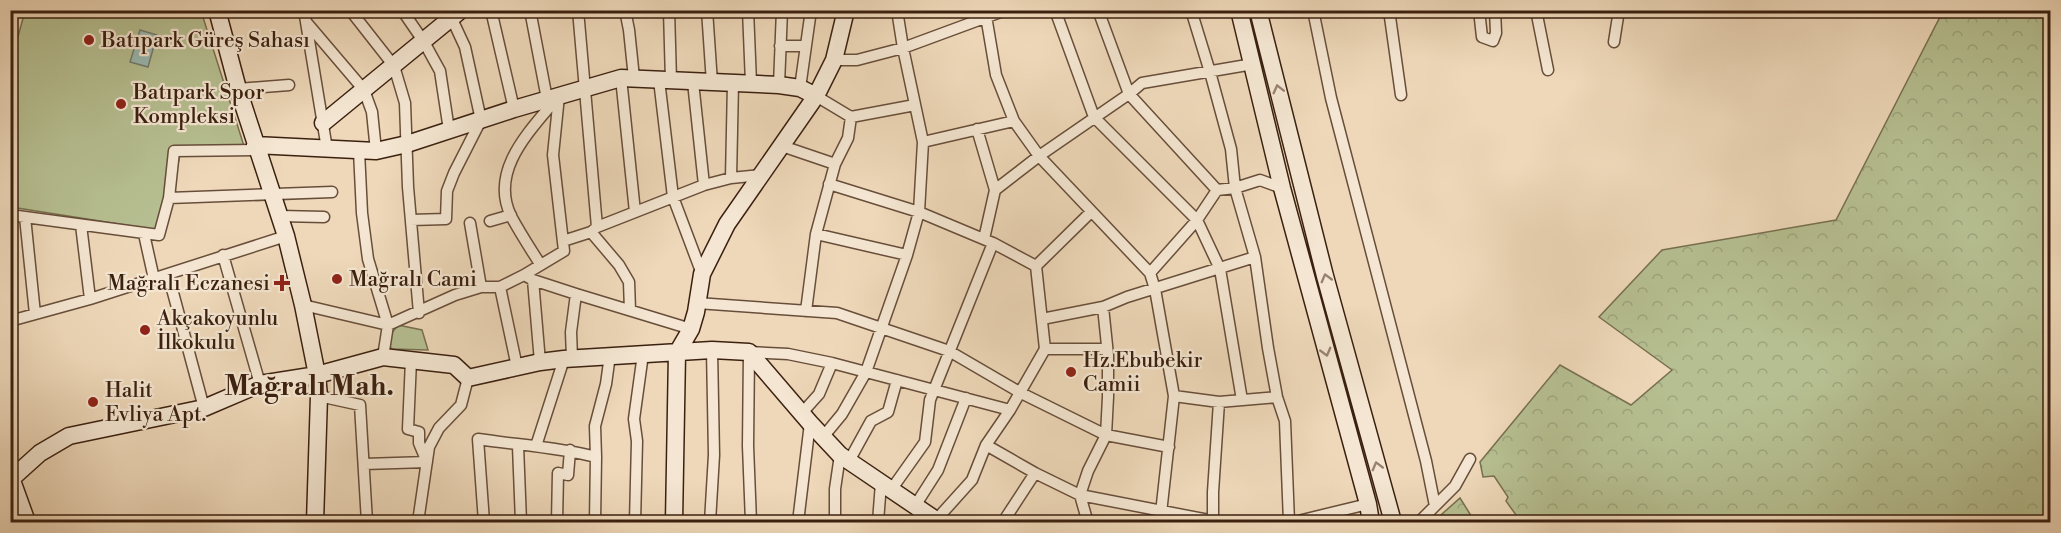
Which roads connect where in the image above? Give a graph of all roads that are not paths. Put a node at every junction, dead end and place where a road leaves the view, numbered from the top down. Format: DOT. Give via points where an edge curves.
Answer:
graph roads {
  1 [pos="217,10"];
  2 [pos="304,10"];
  3 [pos="350,10"];
  4 [pos="402,10"];
  5 [pos="491,10"];
  6 [pos="530,10"];
  7 [pos="578,10"];
  8 [pos="625,10"];
  9 [pos="669,10"];
  10 [pos="707,10"];
  11 [pos="748,10"];
  12 [pos="782,10"];
  13 [pos="811,10"];
  14 [pos="846,10"];
  15 [pos="897,10"];
  16 [pos="1006,10"];
  17 [pos="1055,10"];
  18 [pos="1098,10"];
  19 [pos="1191,10"];
  20 [pos="1239,10"];
  21 [pos="1258,10"];
  22 [pos="1312,10"];
  23 [pos="1389,10"];
  24 [pos="1479,10"];
  25 [pos="1494,10"];
  26 [pos="1536,10"];
  27 [pos="1619,10"];
  28 [pos="453,13"];
  29 [pos="985,15"];
  30 [pos="307,23"];
  31 [pos="424,42"];
  32 [pos="1614,42"];
  33 [pos="780,46"];
  34 [pos="805,46"];
  35 [pos="903,48"];
  36 [pos="834,60"];
  37 [pos="1253,64"];
  38 [pos="394,66"];
  39 [pos="1548,70"];
  40 [pos="1210,72"];
  41 [pos="628,78"];
  42 [pos="665,81"];
  43 [pos="693,82"];
  44 [pos="712,83"];
  45 [pos="733,83"];
  46 [pos="751,83"];
  47 [pos="289,85"];
  48 [pos="778,85"];
  49 [pos="586,88"];
  50 [pos="800,88"];
  51 [pos="238,89"];
  52 [pos="364,90"];
  53 [pos="1129,94"];
  54 [pos="1401,95"];
  55 [pos="816,96"];
  56 [pos="553,97"];
  57 [pos="915,105"];
  58 [pos="514,109"];
  59 [pos="851,117"];
  60 [pos="1094,117"];
  61 [pos="481,120"];
  62 [pos="1014,121"];
  63 [pos="323,123"];
  64 [pos="977,129"];
  65 [pos="449,130"];
  66 [pos="923,142"];
  67 [pos="407,144"];
  68 [pos="782,146"];
  69 [pos="256,148"];
  70 [pos="327,149"];
  71 [pos="359,151"];
  72 [pos="376,151"];
  73 [pos="1039,156"];
  74 [pos="835,164"];
  75 [pos="761,175"];
  76 [pos="731,178"];
  77 [pos="829,184"];
  78 [pos="704,185"];
  79 [pos="1235,188"];
  80 [pos="1282,188"];
  81 [pos="995,190"];
  82 [pos="1218,190"];
  83 [pos="332,192"];
  84 [pos="271,193"];
  85 [pos="673,197"];
  86 [pos="169,198"];
  87 [pos="635,212"];
  88 [pos="919,212"];
  89 [pos="1091,212"];
  90 [pos="10,215"];
  91 [pos="511,215"];
  92 [pos="280,216"];
  93 [pos="25,217"];
  94 [pos="324,217"];
  95 [pos="411,220"];
  96 [pos="1197,220"];
  97 [pos="490,221"];
  98 [pos="470,223"];
  99 [pos="81,225"];
  100 [pos="594,230"];
  101 [pos="144,234"];
  102 [pos="816,234"];
  103 [pos="286,236"];
  104 [pos="563,241"];
  105 [pos="988,241"];
  106 [pos="223,255"];
  107 [pos="907,255"];
  108 [pos="1256,257"];
  109 [pos="540,264"];
  110 [pos="1036,266"];
  111 [pos="1220,269"];
  112 [pos="1150,273"];
  113 [pos="168,274"];
  114 [pos="702,274"];
  115 [pos="528,278"];
  116 [pos="154,279"];
  117 [pos="481,287"];
  118 [pos="500,287"];
  119 [pos="1155,289"];
  120 [pos="576,294"];
  121 [pos="90,299"];
  122 [pos="697,303"];
  123 [pos="303,305"];
  124 [pos="1103,307"];
  125 [pos="630,310"];
  126 [pos="806,311"];
  127 [pos="419,313"];
  128 [pos="35,314"];
  129 [pos="1042,319"];
  130 [pos="10,321"];
  131 [pos="388,325"];
  132 [pos="882,328"];
  133 [pos="691,329"];
  134 [pos="1045,349"];
  135 [pos="1107,349"];
  136 [pos="712,350"];
  137 [pos="949,351"];
  138 [pos="749,352"];
  139 [pos="677,353"];
  140 [pos="643,354"];
  141 [pos="610,355"];
  142 [pos="383,357"];
  143 [pos="568,359"];
  144 [pos="411,360"];
  145 [pos="540,362"];
  146 [pos="832,363"];
  147 [pos="517,366"];
  148 [pos="866,372"];
  149 [pos="317,375"];
  150 [pos="468,378"];
  151 [pos="897,380"];
  152 [pos="260,384"];
  153 [pos="934,390"];
  154 [pos="1021,393"];
  155 [pos="319,396"];
  156 [pos="1174,396"];
  157 [pos="1277,397"];
  158 [pos="966,398"];
  159 [pos="1242,400"];
  160 [pos="1219,402"];
  161 [pos="204,408"];
  162 [pos="1010,410"];
  163 [pos="806,418"];
  164 [pos="1106,435"];
  165 [pos="823,437"];
  166 [pos="986,445"];
  167 [pos="518,446"];
  168 [pos="536,446"];
  169 [pos="1169,447"];
  170 [pos="570,450"];
  171 [pos="596,457"];
  172 [pos="845,458"];
  173 [pos="1470,459"];
  174 [pos="427,462"];
  175 [pos="364,464"];
  176 [pos="1035,473"];
  177 [pos="11,478"];
  178 [pos="886,487"];
  179 [pos="1080,495"];
  180 [pos="1368,504"];
  181 [pos="915,506"];
  182 [pos="1435,506"];
  183 [pos="1161,517"];
  184 [pos="938,521"];
  185 [pos="27,522"];
  186 [pos="315,522"];
  187 [pos="368,522"];
  188 [pos="418,522"];
  189 [pos="484,522"];
  190 [pos="520,522"];
  191 [pos="557,522"];
  192 [pos="595,522"];
  193 [pos="635,522"];
  194 [pos="674,522"];
  195 [pos="710,522"];
  196 [pos="751,522"];
  197 [pos="798,522"];
  198 [pos="835,522"];
  199 [pos="878,522"];
  200 [pos="1003,522"];
  201 [pos="1084,522"];
  202 [pos="1216,522"];
  203 [pos="1289,522"];
  204 [pos="1294,522"];
  205 [pos="1371,522"];
  206 [pos="1393,522"];
  207 [pos="1419,522"];
  1 -- 51 [label="street"];
  2 -- 30 [label="street"];
  3 -- 38 [label="street"];
  4 -- 31 [label="street"];
  5 -- 58 [label="street"];
  6 -- 56 [label="street"];
  7 -- 49 [label="street"];
  8 -- 41 [label="street" via="629,30"];
  9 -- 42 [label="street"];
  10 -- 44 [label="street"];
  11 -- 46 [label="street"];
  12 -- 33 [label="street"];
  13 -- 34 [label="street"];
  14 -- 36 [label="street"];
  15 -- 35 [label="street"];
  16 -- 29 [label="street"];
  17 -- 60 [label="street"];
  18 -- 53 [label="street"];
  19 -- 40 [label="street"];
  20 -- 37 [label="street"];
  206 -- 21 [label="street, one-way"];
  22 -- 182 [label="street"];
  23 -- 54 [label="street"];
  24 -- 25 [label="street" via="1482,37 1493,41"];
  26 -- 39 [label="street"];
  27 -- 32 [label="street"];
  28 -- 31 [label="street"];
  28 -- 61 [label="street" via="465,47"];
  29 -- 35 [label="street"];
  29 -- 62 [label="street" via="996,75"];
  30 -- 52 [label="street"];
  30 -- 63 [label="street"];
  31 -- 38 [label="street"];
  31 -- 65 [label="street" via="440,71"];
  33 -- 34 [label="street"];
  33 -- 48 [label="street"];
  34 -- 50 [label="street"];
  35 -- 36 [label="street" via="857,60"];
  35 -- 57 [label="street"];
  36 -- 55 [label="street"];
  37 -- 40 [label="street"];
  37 -- 80 [label="street"];
  38 -- 52 [label="street"];
  38 -- 67 [label="street" via="405,103"];
  40 -- 53 [label="street" via="1142,83"];
  40 -- 79 [label="street" via="1231,149"];
  41 -- 42 [label="street"];
  41 -- 49 [label="street"];
  41 -- 87 [label="street"];
  42 -- 43 [label="street"];
  42 -- 85 [label="street"];
  43 -- 44 [label="street"];
  43 -- 78 [label="street"];
  44 -- 45 [label="street"];
  45 -- 46 [label="street"];
  45 -- 76 [label="street"];
  46 -- 48 [label="street"];
  47 -- 51 [label="street"];
  48 -- 50 [label="street"];
  49 -- 56 [label="street"];
  49 -- 100 [label="street"];
  50 -- 55 [label="street"];
  51 -- 69 [label="street"];
  52 -- 63 [label="street"];
  52 -- 72 [label="street" via="372,112"];
  53 -- 60 [label="street"];
  53 -- 82 [label="street"];
  55 -- 59 [label="street"];
  55 -- 68 [label="street"];
  56 -- 58 [label="street"];
  56 -- 91 [label="street" via="518,144 505,176 505,198"];
  56 -- 104 [label="street" via="553,155"];
  57 -- 59 [label="street"];
  57 -- 66 [label="street"];
  58 -- 61 [label="street"];
  59 -- 74 [label="street" via="848,138"];
  60 -- 73 [label="street"];
  60 -- 96 [label="street"];
  61 -- 65 [label="street"];
  61 -- 95 [label="street" via="447,190 446,219"];
  62 -- 64 [label="street"];
  62 -- 73 [label="street"];
  63 -- 70 [label="street"];
  64 -- 66 [label="street"];
  64 -- 81 [label="street"];
  65 -- 67 [label="street"];
  66 -- 88 [label="street"];
  67 -- 72 [label="street"];
  67 -- 95 [label="street"];
  68 -- 74 [label="street"];
  68 -- 75 [label="street"];
  69 -- 70 [label="street"];
  69 -- 84 [label="street"];
  69 -- 86 [label="street" via="174,151"];
  70 -- 71 [label="street"];
  71 -- 72 [label="street"];
  71 -- 131 [label="street" via="368,259"];
  73 -- 81 [label="street"];
  73 -- 89 [label="street"];
  74 -- 77 [label="street"];
  75 -- 76 [label="street"];
  75 -- 114 [label="street" via="727,224"];
  76 -- 78 [label="street"];
  77 -- 88 [label="street"];
  77 -- 102 [label="street"];
  78 -- 85 [label="street"];
  79 -- 80 [label="street" via="1260,180"];
  79 -- 82 [label="street"];
  79 -- 108 [label="street"];
  80 -- 180 [label="street, one-way"];
  81 -- 105 [label="street"];
  82 -- 96 [label="street"];
  83 -- 84 [label="street"];
  84 -- 86 [label="street"];
  84 -- 92 [label="street"];
  85 -- 87 [label="street"];
  85 -- 114 [label="street"];
  86 -- 101 [label="street" via="159,235"];
  87 -- 100 [label="street"];
  88 -- 105 [label="street"];
  88 -- 107 [label="street"];
  89 -- 110 [label="street"];
  89 -- 112 [label="street"];
  90 -- 93 [label="street"];
  91 -- 97 [label="street"];
  91 -- 109 [label="street"];
  92 -- 94 [label="street"];
  92 -- 103 [label="street"];
  93 -- 99 [label="street"];
  93 -- 128 [label="street"];
  95 -- 127 [label="street"];
  96 -- 111 [label="street"];
  96 -- 112 [label="street"];
  98 -- 117 [label="street"];
  99 -- 101 [label="street"];
  99 -- 121 [label="street"];
  100 -- 104 [label="street"];
  100 -- 125 [label="street" via="629,282"];
  101 -- 116 [label="street"];
  102 -- 107 [label="street"];
  102 -- 126 [label="street"];
  103 -- 106 [label="street"];
  103 -- 123 [label="street"];
  104 -- 109 [label="street" via="564,251"];
  105 -- 110 [label="street"];
  105 -- 137 [label="street"];
  106 -- 113 [label="street"];
  106 -- 152 [label="street"];
  107 -- 132 [label="street"];
  108 -- 111 [label="street"];
  108 -- 157 [label="street"];
  109 -- 115 [label="street"];
  110 -- 129 [label="street"];
  111 -- 119 [label="street"];
  111 -- 159 [label="street"];
  112 -- 119 [label="street"];
  113 -- 116 [label="street"];
  113 -- 161 [label="street"];
  114 -- 122 [label="street"];
  115 -- 118 [label="street"];
  115 -- 120 [label="street"];
  115 -- 145 [label="street"];
  116 -- 121 [label="street"];
  117 -- 118 [label="street"];
  117 -- 127 [label="street"];
  118 -- 147 [label="street"];
  119 -- 124 [label="street"];
  119 -- 156 [label="street"];
  120 -- 125 [label="street"];
  120 -- 143 [label="street"];
  121 -- 128 [label="street"];
  122 -- 126 [label="street"];
  122 -- 133 [label="street"];
  123 -- 131 [label="street"];
  123 -- 149 [label="street"];
  124 -- 129 [label="street"];
  124 -- 135 [label="street"];
  125 -- 133 [label="street"];
  126 -- 132 [label="street" via="837,313"];
  127 -- 131 [label="street"];
  128 -- 130 [label="street"];
  129 -- 134 [label="street"];
  131 -- 142 [label="street"];
  132 -- 137 [label="street"];
  132 -- 148 [label="street"];
  133 -- 139 [label="street"];
  134 -- 135 [label="street"];
  134 -- 154 [label="street"];
  135 -- 164 [label="street"];
  136 -- 138 [label="street"];
  136 -- 139 [label="street"];
  136 -- 195 [label="street" via="714,455"];
  137 -- 153 [label="street"];
  137 -- 154 [label="street"];
  138 -- 146 [label="street" via="788,354"];
  138 -- 163 [label="street"];
  138 -- 196 [label="street"];
  139 -- 140 [label="street"];
  139 -- 194 [label="street"];
  140 -- 141 [label="street"];
  140 -- 193 [label="street" via="634,419"];
  141 -- 143 [label="street"];
  141 -- 171 [label="street" via="595,426"];
  142 -- 144 [label="street"];
  142 -- 149 [label="street"];
  143 -- 145 [label="street"];
  143 -- 168 [label="street"];
  144 -- 150 [label="street" via="454,365"];
  144 -- 174 [label="street" via="408,429 419,432"];
  145 -- 147 [label="street"];
  146 -- 148 [label="street"];
  146 -- 163 [label="street"];
  147 -- 150 [label="street"];
  148 -- 151 [label="street"];
  148 -- 165 [label="street" via="842,414"];
  149 -- 152 [label="street"];
  149 -- 155 [label="street"];
  150 -- 174 [label="street" via="461,405 439,428 429,447"];
  151 -- 153 [label="street"];
  151 -- 172 [label="street" via="888,412 871,422"];
  152 -- 161 [label="street"];
  153 -- 158 [label="street"];
  153 -- 178 [label="street" via="925,442"];
  154 -- 162 [label="street"];
  154 -- 164 [label="street"];
  155 -- 175 [label="street" via="360,405"];
  155 -- 186 [label="street"];
  156 -- 160 [label="street"];
  156 -- 169 [label="street"];
  157 -- 159 [label="street"];
  157 -- 203 [label="street" via="1285,421"];
  158 -- 162 [label="street"];
  158 -- 181 [label="street" via="938,470"];
  159 -- 160 [label="street"];
  160 -- 202 [label="street" via="1213,492"];
  161 -- 177 [label="street" via="69,436 40,453"];
  162 -- 166 [label="street"];
  163 -- 165 [label="street"];
  163 -- 197 [label="street"];
  164 -- 169 [label="street"];
  164 -- 179 [label="street"];
  165 -- 172 [label="street"];
  166 -- 176 [label="street"];
  166 -- 184 [label="street" via="972,480"];
  167 -- 168 [label="street"];
  167 -- 189 [label="street" via="478,439"];
  167 -- 190 [label="street"];
  168 -- 170 [label="street"];
  169 -- 183 [label="street"];
  170 -- 171 [label="street"];
  170 -- 191 [label="street" via="567,475 558,473"];
  171 -- 192 [label="street"];
  172 -- 178 [label="street"];
  172 -- 198 [label="street" via="835,489"];
  173 -- 182 [label="street" via="1455,486"];
  174 -- 175 [label="street"];
  174 -- 188 [label="street"];
  175 -- 187 [label="street"];
  176 -- 179 [label="street"];
  176 -- 200 [label="street"];
  177 -- 185 [label="street"];
  178 -- 181 [label="street"];
  178 -- 199 [label="street"];
  179 -- 183 [label="street"];
  179 -- 201 [label="street"];
  180 -- 204 [label="street"];
  180 -- 205 [label="street"];
  181 -- 184 [label="street"];
  182 -- 207 [label="street"];
  183 -- 202 [label="street"];
}
